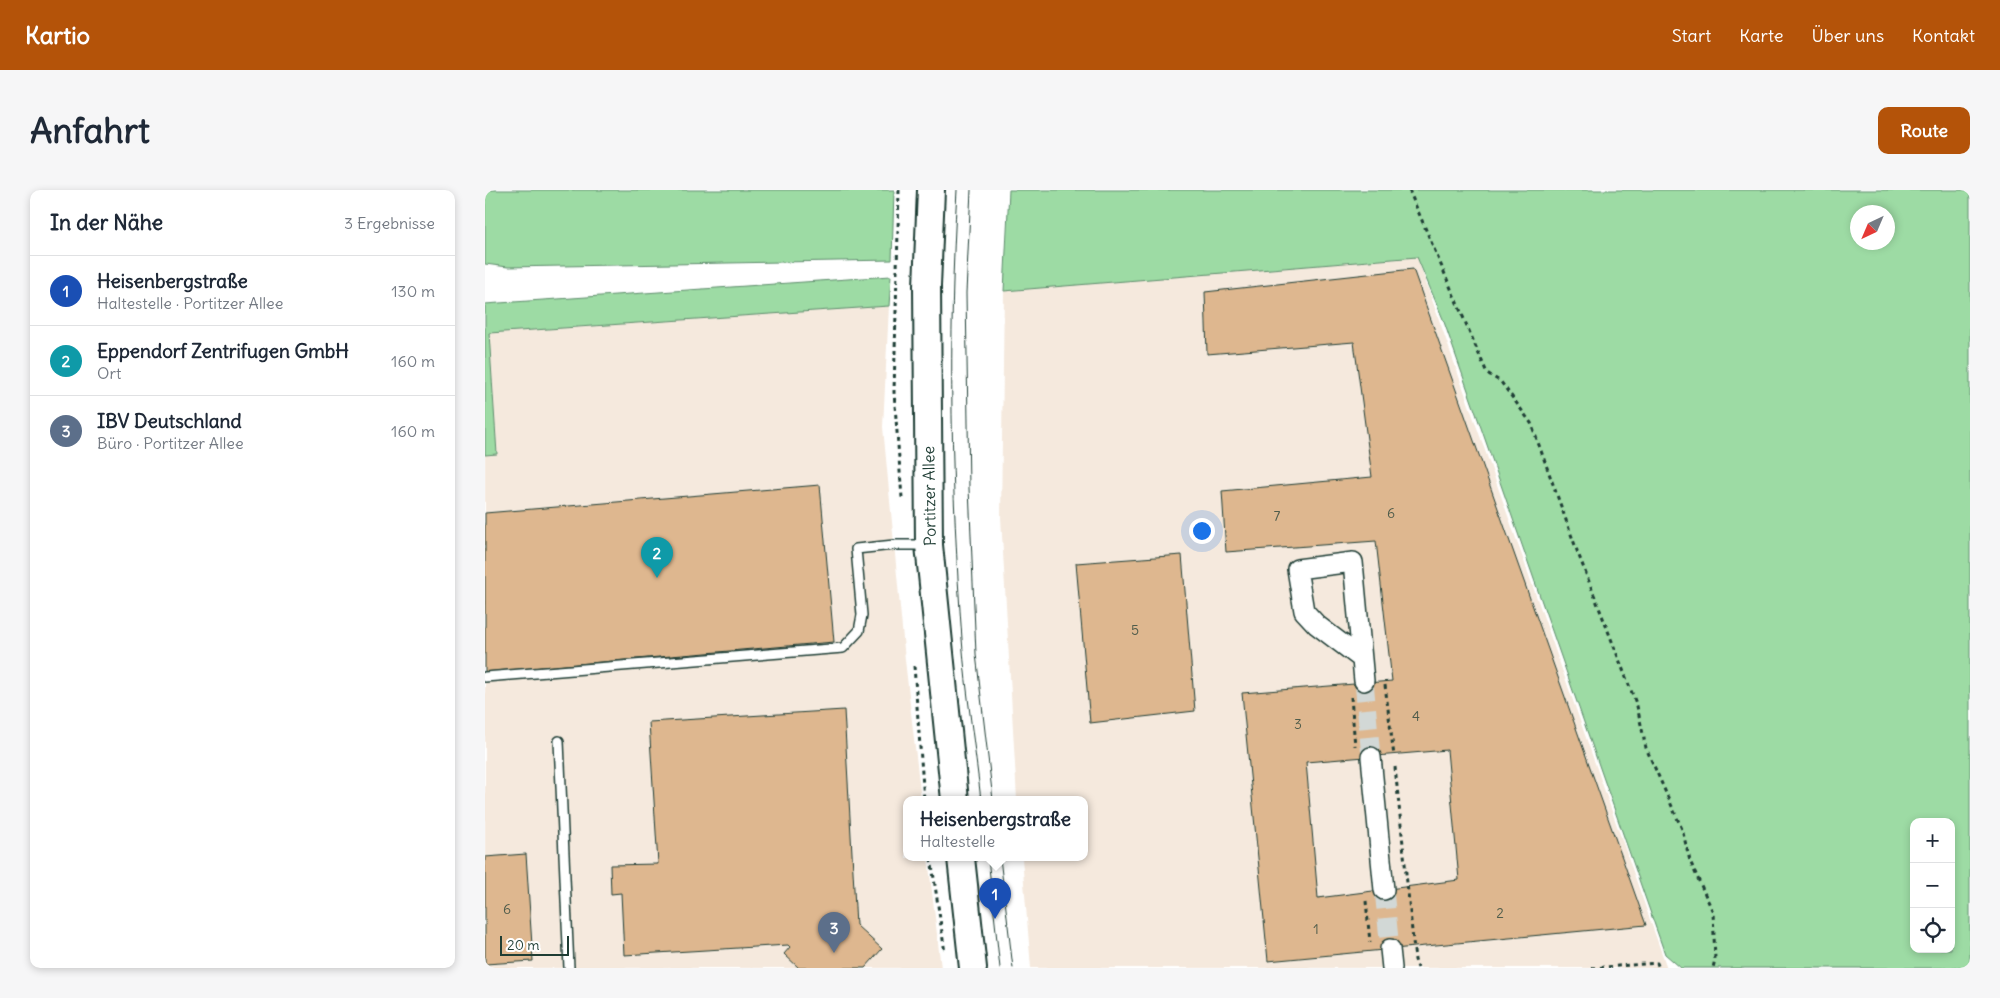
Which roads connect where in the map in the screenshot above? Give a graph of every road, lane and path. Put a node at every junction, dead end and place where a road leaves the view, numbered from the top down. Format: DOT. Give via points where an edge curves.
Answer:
graph roads {
  1 [pos="931,190"];
  2 [pos="1409,190"];
  3 [pos="929,545"];
  4 [pos="1361,658"];
  5 [pos="485,678"];
  6 [pos="1364,681"];
  7 [pos="559,741"];
  8 [pos="1371,757"];
  9 [pos="955,796"];
  10 [pos="931,861"];
  11 [pos="961,861"];
  12 [pos="1384,890"];
  13 [pos="1390,949"];
  14 [pos="945,959"];
  15 [pos="1415,960"];
  16 [pos="569,968"];
  17 [pos="973,968"];
  18 [pos="1392,968"];
  19 [pos="1419,968"];
  20 [pos="1592,968"];
  21 [pos="1659,968"];
  22 [pos="1713,968"];
  1 -- 3 [label="main road, Portitzer Allee" via="927,286"];
  2 -- 22 [label="path" via="1487,373 1501,382 1531,423 1637,706 1646,748 1682,828 1690,861 1713,912"];
  3 -- 5 [label="lane" via="894,544 856,549 862,615 859,631 843,648"];
  3 -- 9 [label="main road, Portitzer Allee"];
  4 -- 4 [label="street" via="1353,562 1297,569 1304,611 1317,625"];
  4 -- 6 [label="street"];
  7 -- 16 [label="lane"];
  8 -- 12 [label="street"];
  10 -- 14 [label="path"];
  11 -- 17 [label="main road"];
  13 -- 18 [label="street"];
  15 -- 19 [label="path"];
  20 -- 21 [label="path" via="1657,963"];
}
